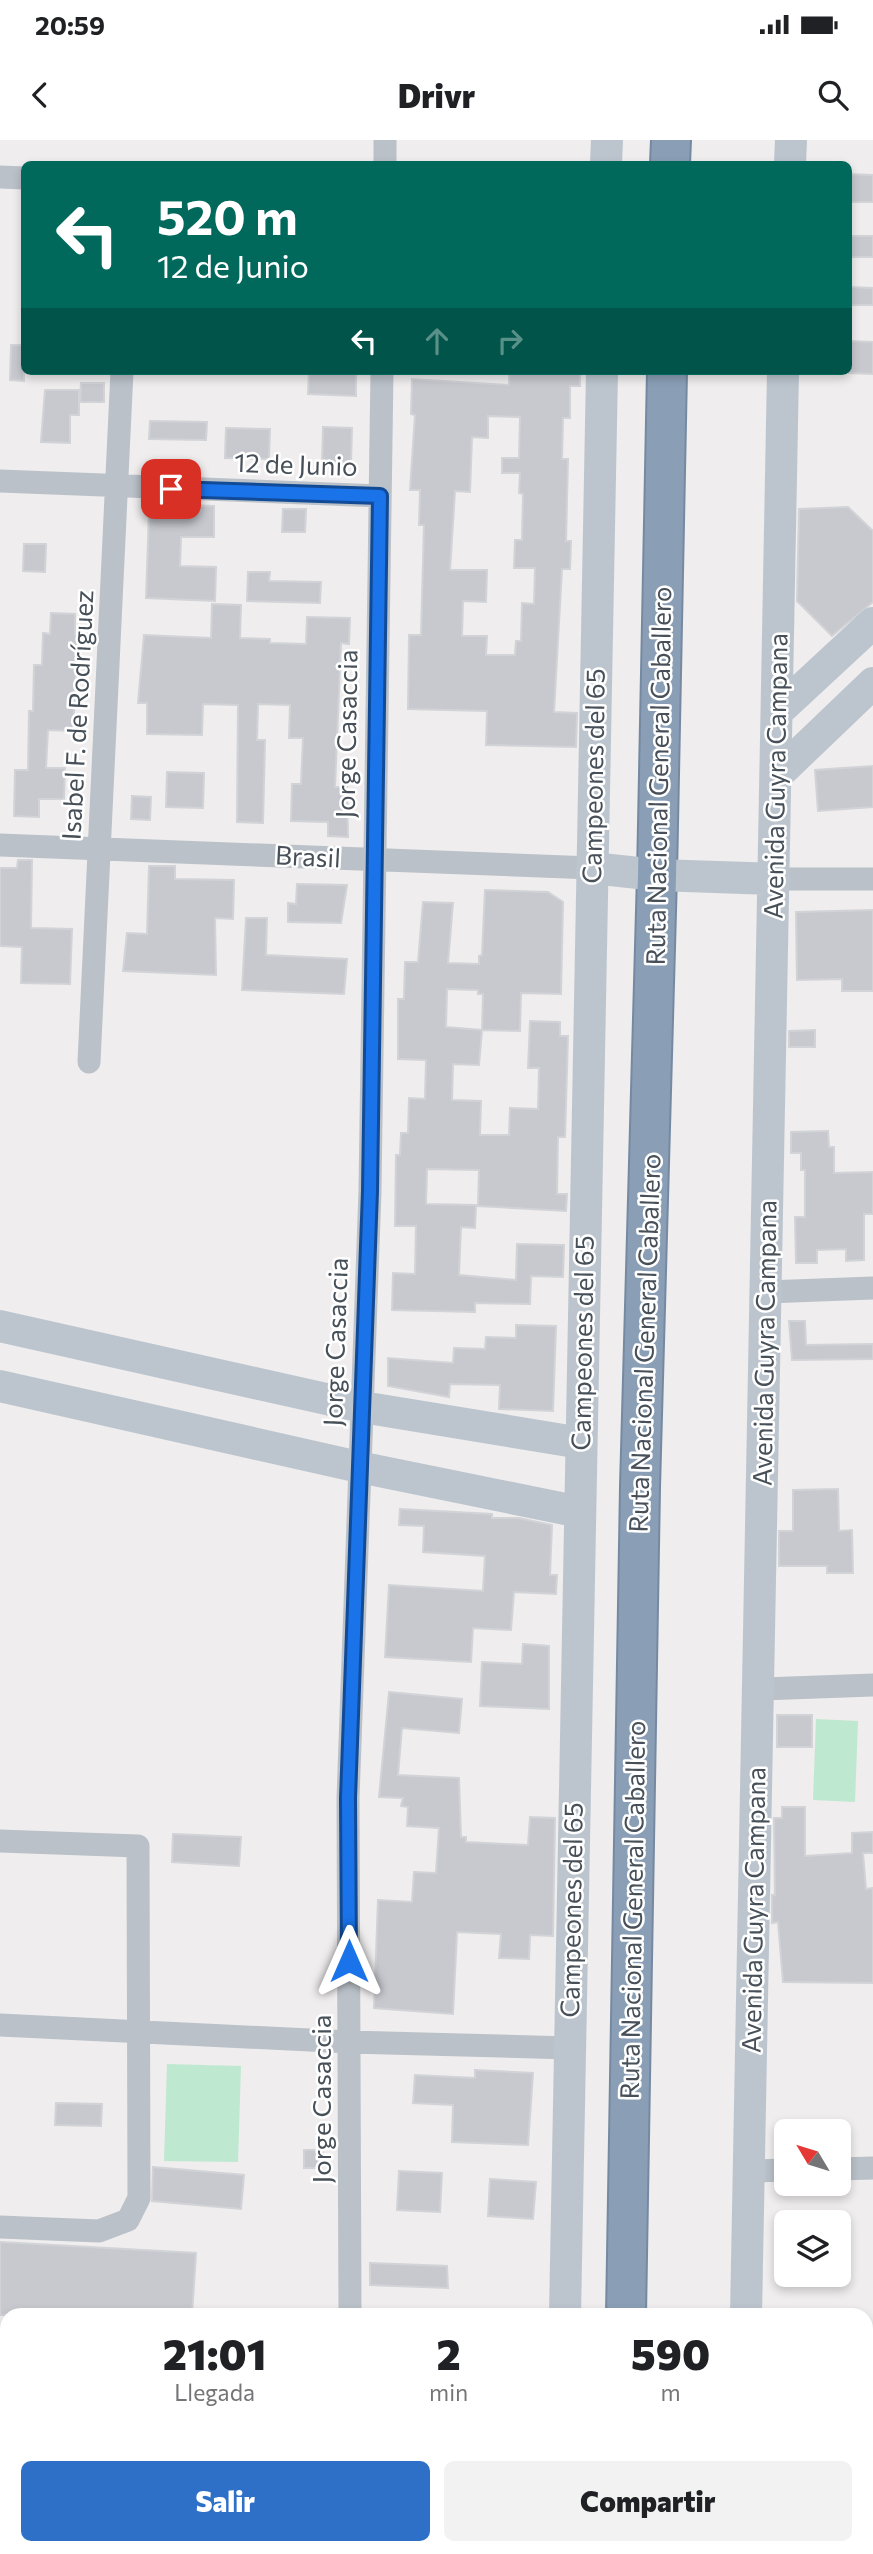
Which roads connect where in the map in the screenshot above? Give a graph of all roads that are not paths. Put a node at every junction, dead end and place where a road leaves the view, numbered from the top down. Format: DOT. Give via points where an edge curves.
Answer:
graph roads {
  1 [pos="385,140"];
  2 [pos="607,140"];
  3 [pos="671,140"];
  4 [pos="791,140"];
  5 [pos="385,161"];
  6 [pos="606,161"];
  7 [pos="670,161"];
  8 [pos="790,161"];
  9 [pos="0,177"];
  10 [pos="21,178"];
  11 [pos="122,375"];
  12 [pos="382,375"];
  13 [pos="602,375"];
  14 [pos="667,375"];
  15 [pos="783,375"];
  16 [pos="0,481"];
  17 [pos="119,487"];
  18 [pos="380,496"];
  19 [pos="873,623"];
  20 [pos="873,683"];
  21 [pos="777,712"];
  22 [pos="776,776"];
  23 [pos="0,845"];
  24 [pos="99,848"];
  25 [pos="373,860"];
  26 [pos="592,868"];
  27 [pos="657,875"];
  28 [pos="775,879"];
  29 [pos="873,879"];
  30 [pos="89,1062"];
  31 [pos="873,1288"];
  32 [pos="766,1292"];
  33 [pos="0,1326"];
  34 [pos="0,1386"];
  35 [pos="362,1407"];
  36 [pos="581,1443"];
  37 [pos="359,1467"];
  38 [pos="580,1512"];
  39 [pos="873,1685"];
  40 [pos="759,1689"];
  41 [pos="0,1842"];
  42 [pos="0,2025"];
  43 [pos="140,2032"];
  44 [pos="350,2042"];
  45 [pos="570,2048"];
  46 [pos="873,2168"];
  47 [pos="851,2169"];
  48 [pos="774,2170"];
  49 [pos="749,2171"];
  50 [pos="0,2227"];
  51 [pos="350,2308"];
  52 [pos="565,2308"];
  53 [pos="626,2308"];
  54 [pos="746,2308"];
  1 -- 5 [label="street"];
  2 -- 6 [label="street"];
  3 -- 7 [label="highway"];
  4 -- 8 [label="street"];
  9 -- 10 [label="street"];
  11 -- 17 [label="street, Isabel F. de Rodríguez"];
  12 -- 18 [label="street, Jorge Casaccia"];
  13 -- 26 [label="street, Campeones del 65"];
  14 -- 27 [label="highway, Ruta Nacional General Caballero"];
  15 -- 21 [label="street, Avenida Guyra Campana"];
  16 -- 17 [label="street, 12 de Junio"];
  17 -- 18 [label="street, 12 de Junio"];
  17 -- 24 [label="street, Isabel F. de Rodríguez"];
  18 -- 25 [label="street, Jorge Casaccia"];
  19 -- 21 [label="street"];
  20 -- 22 [label="street"];
  21 -- 22 [label="street, Avenida Guyra Campana"];
  22 -- 28 [label="street, Avenida Guyra Campana"];
  23 -- 24 [label="street, Brasil"];
  24 -- 25 [label="street, Brasil"];
  24 -- 30 [label="street, Isabel F. de Rodríguez"];
  25 -- 26 [label="street, Brasil"];
  25 -- 35 [label="street, Jorge Casaccia" via="370,1191"];
  26 -- 27 [label="street, Brasil"];
  26 -- 36 [label="street, Campeones del 65"];
  27 -- 28 [label="street, Brasil"];
  27 -- 53 [label="highway, Ruta Nacional General Caballero" via="640,1488"];
  28 -- 29 [label="street"];
  28 -- 32 [label="street, Avenida Guyra Campana"];
  31 -- 32 [label="street"];
  32 -- 40 [label="street, Avenida Guyra Campana"];
  33 -- 35 [label="street"];
  34 -- 37 [label="street"];
  35 -- 36 [label="street"];
  35 -- 37 [label="street, Jorge Casaccia"];
  36 -- 38 [label="street, Campeones del 65"];
  37 -- 38 [label="street"];
  37 -- 44 [label="street, Jorge Casaccia" via="348,1798"];
  38 -- 45 [label="street, Campeones del 65"];
  39 -- 40 [label="street"];
  40 -- 49 [label="street, Avenida Guyra Campana"];
  41 -- 43 [label="street" via="138,1846"];
  42 -- 43 [label="street"];
  43 -- 44 [label="street"];
  43 -- 50 [label="street" via="139,2198 128,2220 99,2231"];
  44 -- 45 [label="street"];
  44 -- 51 [label="street, Jorge Casaccia"];
  45 -- 52 [label="street, Campeones del 65"];
  46 -- 47 [label="street"];
  48 -- 49 [label="street"];
  49 -- 54 [label="street, Avenida Guyra Campana"];
}
